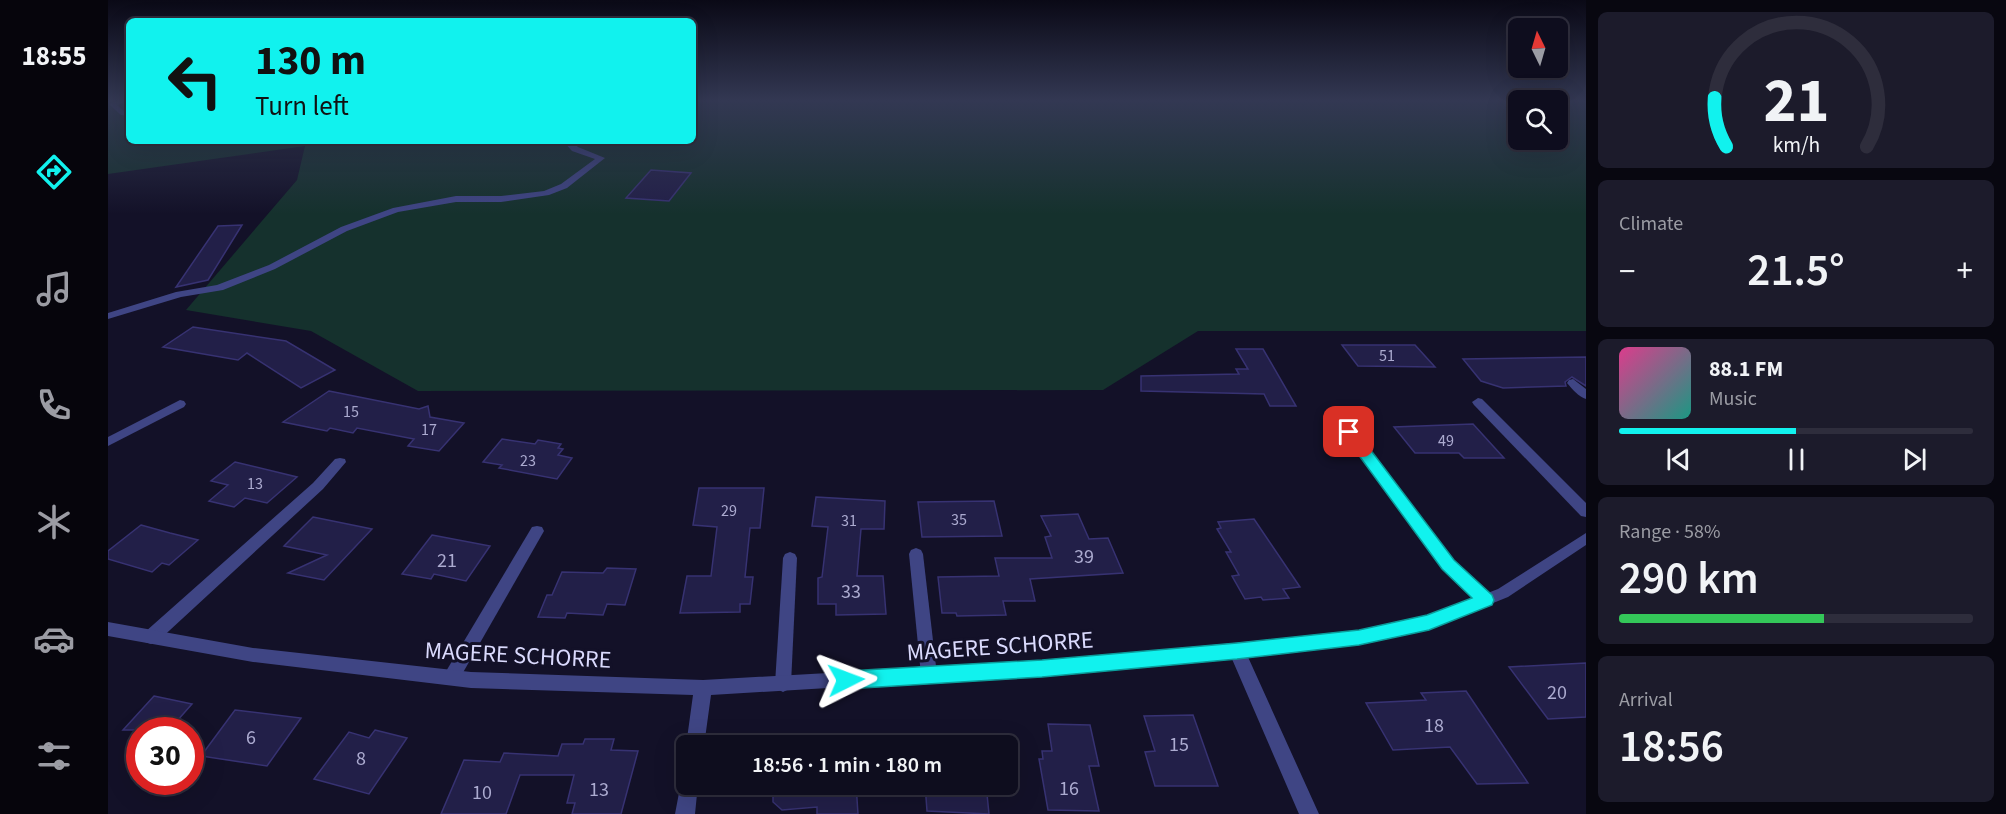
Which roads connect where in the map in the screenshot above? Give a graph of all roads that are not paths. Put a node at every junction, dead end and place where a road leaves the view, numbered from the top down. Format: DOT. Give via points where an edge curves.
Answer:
graph roads {
  1 [pos="570,144"];
  2 [pos="108,316"];
  3 [pos="1573,383"];
  4 [pos="1586,394"];
  5 [pos="1478,402"];
  6 [pos="180,404"];
  7 [pos="1349,432"];
  8 [pos="108,442"];
  9 [pos="340,462"];
  10 [pos="1586,512"];
  11 [pos="537,531"];
  12 [pos="1586,538"];
  13 [pos="916,554"];
  14 [pos="790,558"];
  15 [pos="1485,600"];
  16 [pos="108,629"];
  17 [pos="151,637"];
  18 [pos="1237,651"];
  19 [pos="929,675"];
  20 [pos="451,678"];
  21 [pos="783,684"];
  22 [pos="703,688"];
  23 [pos="697,735"];
  24 [pos="688,795"];
  25 [pos="685,814"];
  26 [pos="1309,814"];
  1 -- 2 [label="street" via="601,158 564,186 525,197 456,200 396,210 344,229 272,267 219,288 180,294"];
  3 -- 4 [label="street"];
  5 -- 10 [label="street"];
  6 -- 8 [label="street"];
  7 -- 15 [label="street" via="1448,564"];
  9 -- 17 [label="street"];
  11 -- 20 [label="street"];
  12 -- 15 [label="street, MAGERE SCHORRE"];
  13 -- 19 [label="street"];
  14 -- 21 [label="street"];
  15 -- 18 [label="street, MAGERE SCHORRE" via="1429,622 1359,638"];
  16 -- 17 [label="street, MAGERE SCHORRE"];
  17 -- 20 [label="street, MAGERE SCHORRE" via="253,654"];
  18 -- 19 [label="street, MAGERE SCHORRE"];
  18 -- 26 [label="street"];
  19 -- 21 [label="street, MAGERE SCHORRE"];
  20 -- 22 [label="street, MAGERE SCHORRE"];
  21 -- 22 [label="street, MAGERE SCHORRE"];
  22 -- 23 [label="street"];
  24 -- 25 [label="street"];
}
